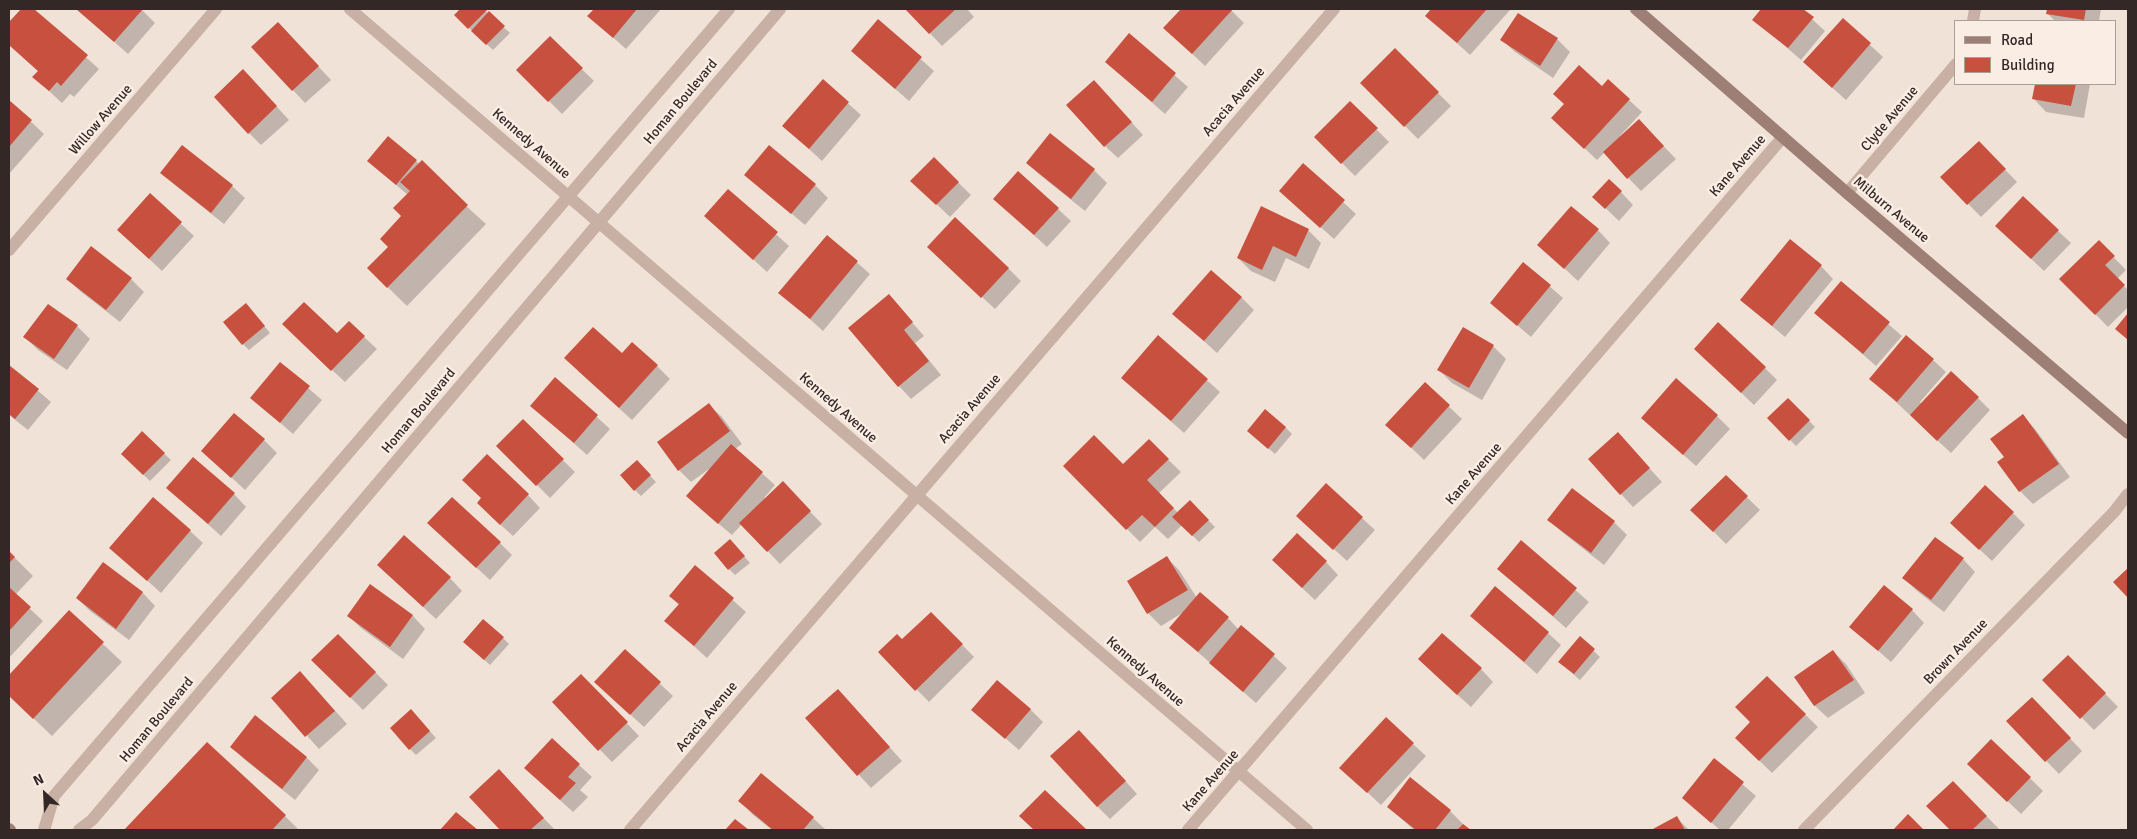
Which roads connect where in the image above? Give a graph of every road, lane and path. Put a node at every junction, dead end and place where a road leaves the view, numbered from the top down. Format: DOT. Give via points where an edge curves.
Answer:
graph roads {
  1 [pos="216,9"];
  2 [pos="350,9"];
  3 [pos="729,9"];
  4 [pos="780,9"];
  5 [pos="1334,9"];
  6 [pos="1636,9"];
  7 [pos="1954,66"];
  8 [pos="1783,137"];
  9 [pos="1847,193"];
  10 [pos="567,196"];
  11 [pos="598,222"];
  12 [pos="9,250"];
  13 [pos="2128,433"];
  14 [pos="2128,494"];
  15 [pos="916,495"];
  16 [pos="1238,772"];
  17 [pos="44,830"];
  18 [pos="79,830"];
  19 [pos="630,830"];
  20 [pos="1188,830"];
  21 [pos="1307,830"];
  22 [pos="1804,830"];
  1 -- 12 [label="street, Willow Avenue"];
  2 -- 10 [label="street, Kennedy Avenue"];
  3 -- 10 [label="street, Homan Boulevard"];
  4 -- 11 [label="street, Homan Boulevard"];
  5 -- 15 [label="street, Acacia Avenue"];
  6 -- 8 [label="street, Milburn Avenue"];
  7 -- 9 [label="street, Clyde Avenue"];
  8 -- 9 [label="street, Milburn Avenue"];
  8 -- 16 [label="street, Kane Avenue"];
  9 -- 13 [label="street, Milburn Avenue"];
  10 -- 11 [label="street, Kennedy Avenue"];
  10 -- 17 [label="street, Homan Boulevard" via="54,796"];
  11 -- 15 [label="street, Kennedy Avenue"];
  11 -- 18 [label="street, Homan Boulevard" via="92,820"];
  14 -- 22 [label="street, Brown Avenue"];
  15 -- 16 [label="street, Kennedy Avenue"];
  15 -- 19 [label="street, Acacia Avenue"];
  16 -- 20 [label="street, Kane Avenue"];
  16 -- 21 [label="street, Kennedy Avenue"];
}
